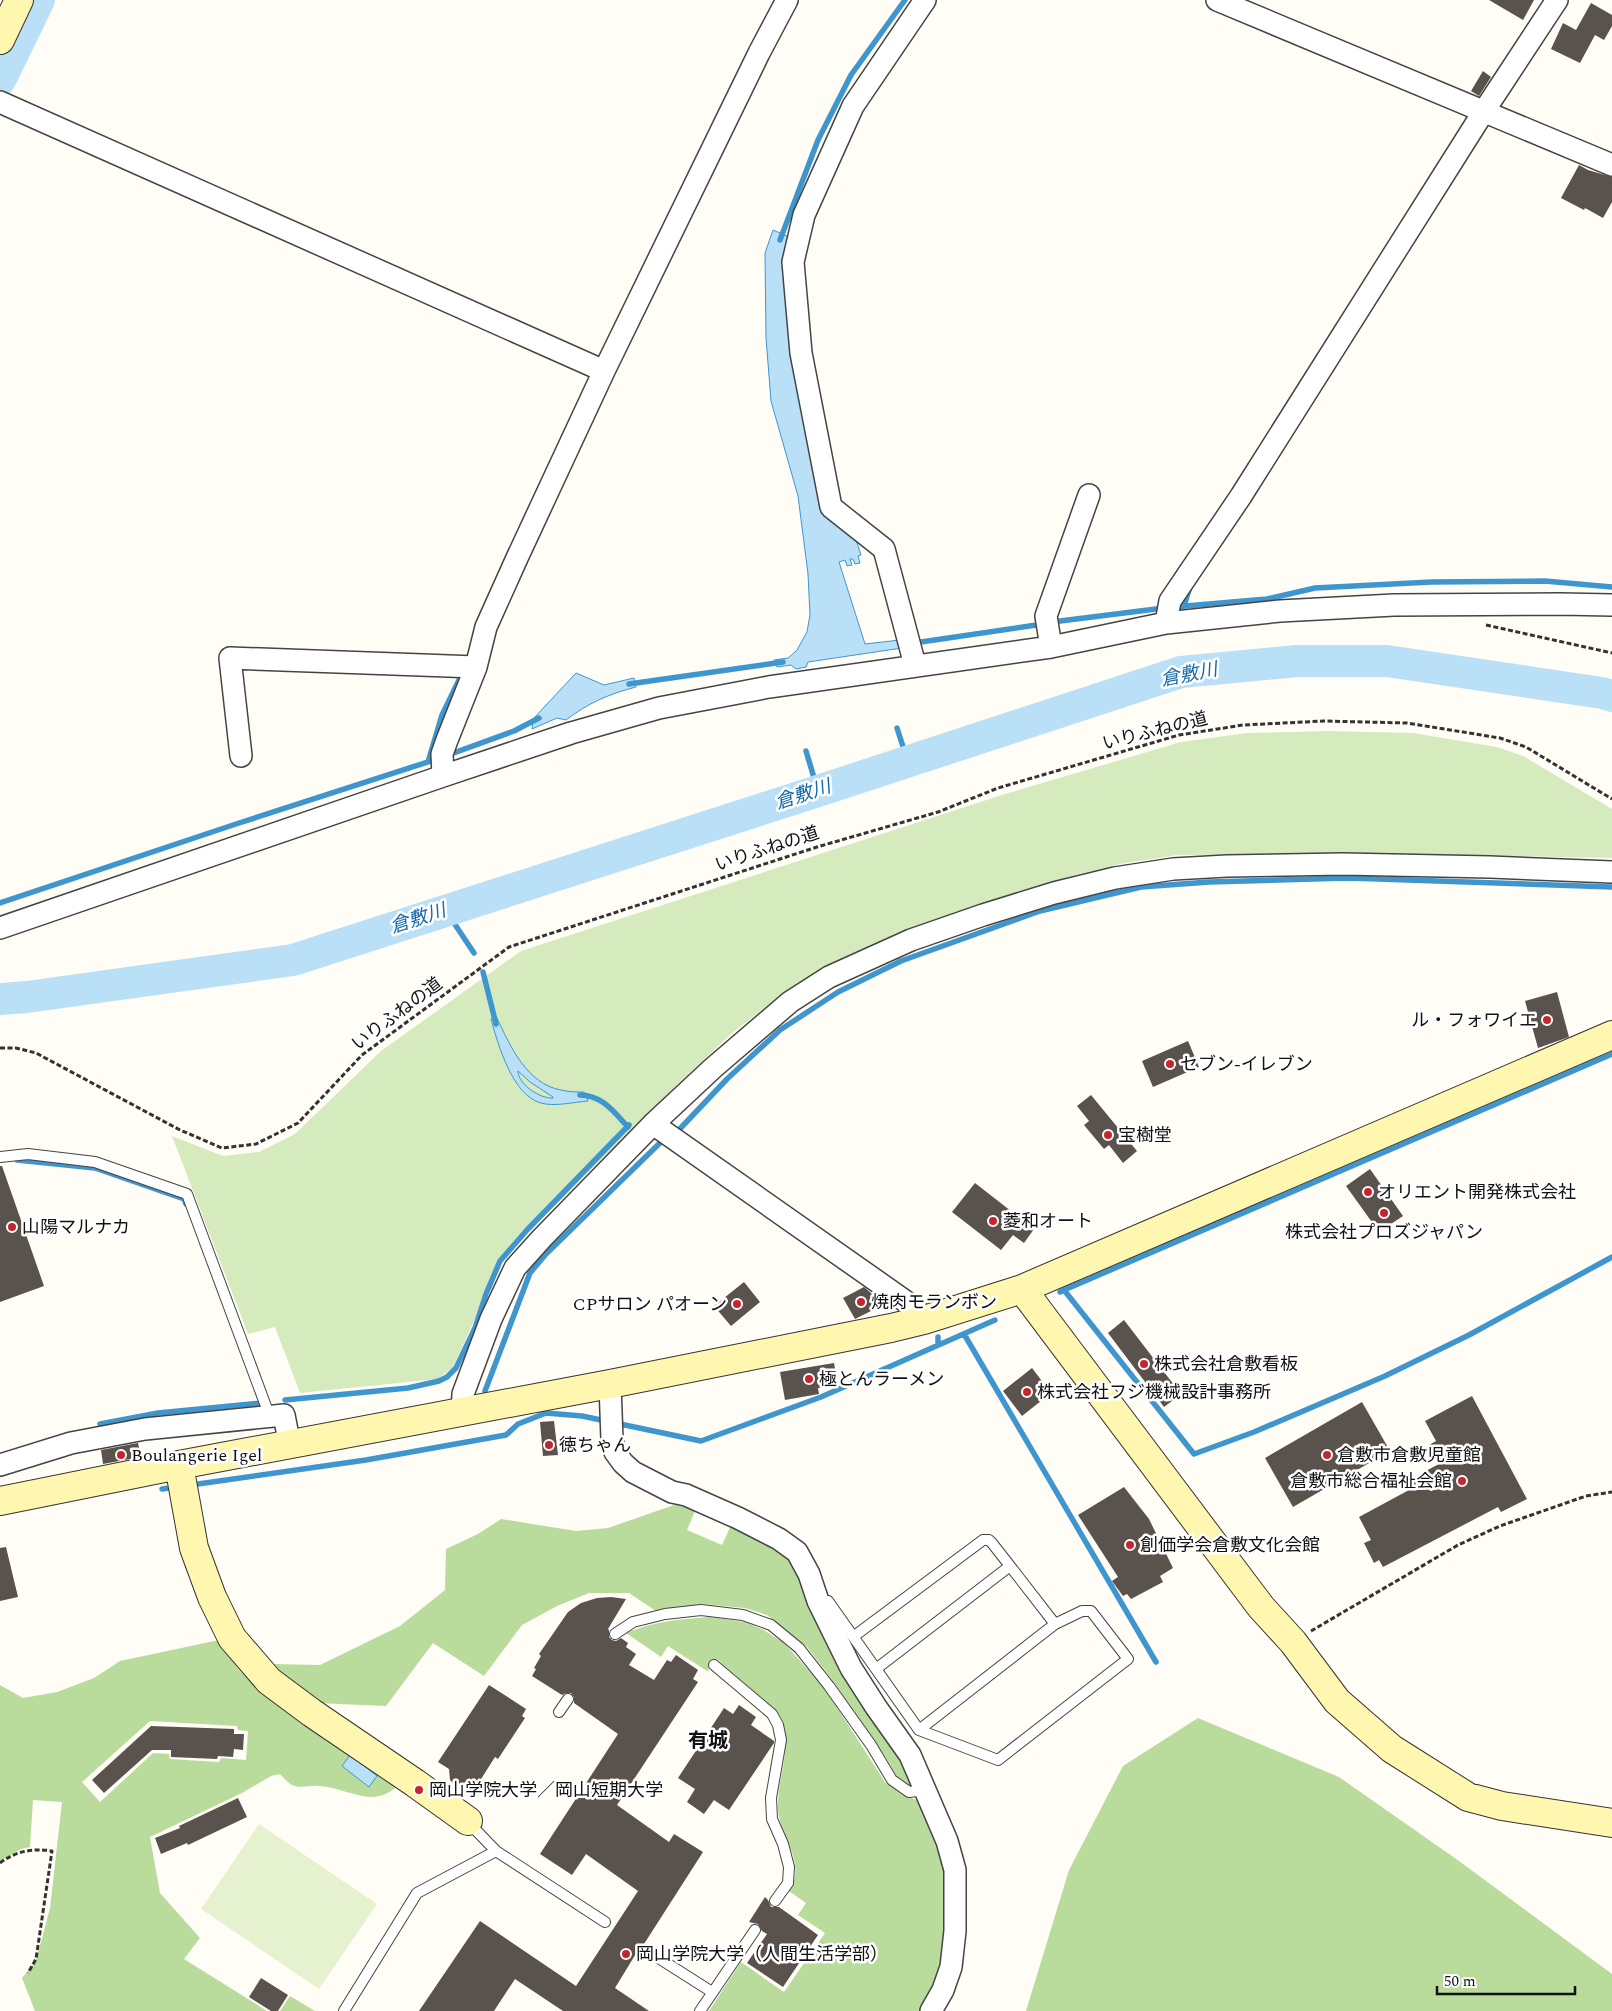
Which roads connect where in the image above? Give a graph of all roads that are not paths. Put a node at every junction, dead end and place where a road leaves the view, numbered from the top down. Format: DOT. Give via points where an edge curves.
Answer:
graph roads {
  1 [pos="19,0"];
  2 [pos="787,0"];
  3 [pos="925,0"];
  4 [pos="1217,0"];
  5 [pos="1557,0"];
  6 [pos="0,40"];
  7 [pos="0,102"];
  8 [pos="1490,113"];
  9 [pos="1612,165"];
  10 [pos="604,371"];
  11 [pos="1089,495"];
  12 [pos="1612,605"];
  13 [pos="1168,612"];
  14 [pos="1048,631"];
  15 [pos="911,650"];
  16 [pos="476,667"];
  17 [pos="241,756"];
  18 [pos="443,764"];
  19 [pos="1612,872"];
  20 [pos="0,928"];
  21 [pos="1612,1035"];
  22 [pos="662,1131"];
  23 [pos="0,1157"];
  24 [pos="1022,1289"];
  25 [pos="924,1320"];
  26 [pos="610,1384"];
  27 [pos="462,1412"];
  28 [pos="270,1416"];
  29 [pos="290,1446"];
  30 [pos="1,1462"];
  31 [pos="182,1481"];
  32 [pos="0,1501"];
  33 [pos="1010,1566"];
  34 [pos="809,1574"];
  35 [pos="1055,1624"];
  36 [pos="615,1634"];
  37 [pos="857,1634"];
  38 [pos="714,1665"];
  39 [pos="876,1669"];
  40 [pos="568,1699"];
  41 [pos="559,1712"];
  42 [pos="919,1730"];
  43 [pos="925,1790"];
  44 [pos="468,1821"];
  45 [pos="1612,1823"];
  46 [pos="496,1851"];
  47 [pos="775,1901"];
  48 [pos="605,1922"];
  49 [pos="755,1930"];
  50 [pos="646,1950"];
  51 [pos="712,1992"];
  52 [pos="344,2011"];
  53 [pos="700,2011"];
  54 [pos="931,2011"];
  1 -- 6 [label="street"];
  2 -- 10 [label="street"];
  3 -- 15 [label="street" via="853,106 804,215 793,262 801,353 831,507 884,549"];
  4 -- 8 [label="street"];
  5 -- 8 [label="street"];
  7 -- 10 [label="street"];
  8 -- 9 [label="street"];
  8 -- 13 [label="street"];
  10 -- 16 [label="street" via="486,627"];
  11 -- 14 [label="street"];
  12 -- 13 [label="street" via="1394,605"];
  13 -- 14 [label="street"];
  14 -- 15 [label="street"];
  15 -- 18 [label="street" via="769,687 659,708"];
  16 -- 17 [label="street" via="230,658"];
  16 -- 18 [label="street"];
  18 -- 20 [label="street"];
  19 -- 22 [label="street" via="1490,866 1227,866 1173,869 1114,878 1054,893 911,940 829,977 766,1021"];
  21 -- 24 [label="street"];
  22 -- 25 [label="street" via="915,1308"];
  22 -- 27 [label="street" via="542,1238 515,1268 491,1319 463,1394"];
  23 -- 28 [label="lane" via="28,1154 95,1162 187,1194"];
  24 -- 25 [label="street"];
  24 -- 45 [label="street" via="1261,1606 1337,1701 1392,1749 1468,1797 1502,1806"];
  25 -- 26 [label="street"];
  26 -- 27 [label="street"];
  26 -- 34 [label="street" via="615,1452 623,1463 633,1472 672,1492 686,1495 779,1539 797,1552"];
  27 -- 29 [label="street"];
  28 -- 29 [label="street" via="284,1415"];
  28 -- 30 [label="street" via="135,1431 71,1443"];
  29 -- 31 [label="street"];
  31 -- 32 [label="street"];
  31 -- 44 [label="street" via="194,1548 232,1638 269,1681"];
  33 -- 35 [label="lane"];
  33 -- 37 [label="lane" via="989,1540 983,1540"];
  33 -- 39 [label="lane"];
  34 -- 39 [label="lane"];
  34 -- 43 [label="street" via="818,1601 851,1668 910,1755"];
  35 -- 42 [label="lane"];
  35 -- 42 [label="lane" via="1082,1611 1091,1611 1128,1659 998,1760"];
  36 -- 43 [label="lane" via="633,1622 701,1610 743,1615 771,1625 799,1648 830,1686 892,1780 909,1792"];
  38 -- 47 [label="lane" via="772,1714 778,1725 781,1740 771,1798 772,1819 789,1867 788,1883"];
  39 -- 42 [label="lane"];
  40 -- 41 [label="lane"];
  43 -- 54 [label="street" via="947,1841 955,1870 955,1931 951,1967 944,1990"];
  44 -- 46 [label="lane"];
  46 -- 48 [label="lane"];
  46 -- 52 [label="lane" via="417,1893"];
  49 -- 51 [label="lane"];
  50 -- 51 [label="lane"];
  51 -- 53 [label="lane"];
}
